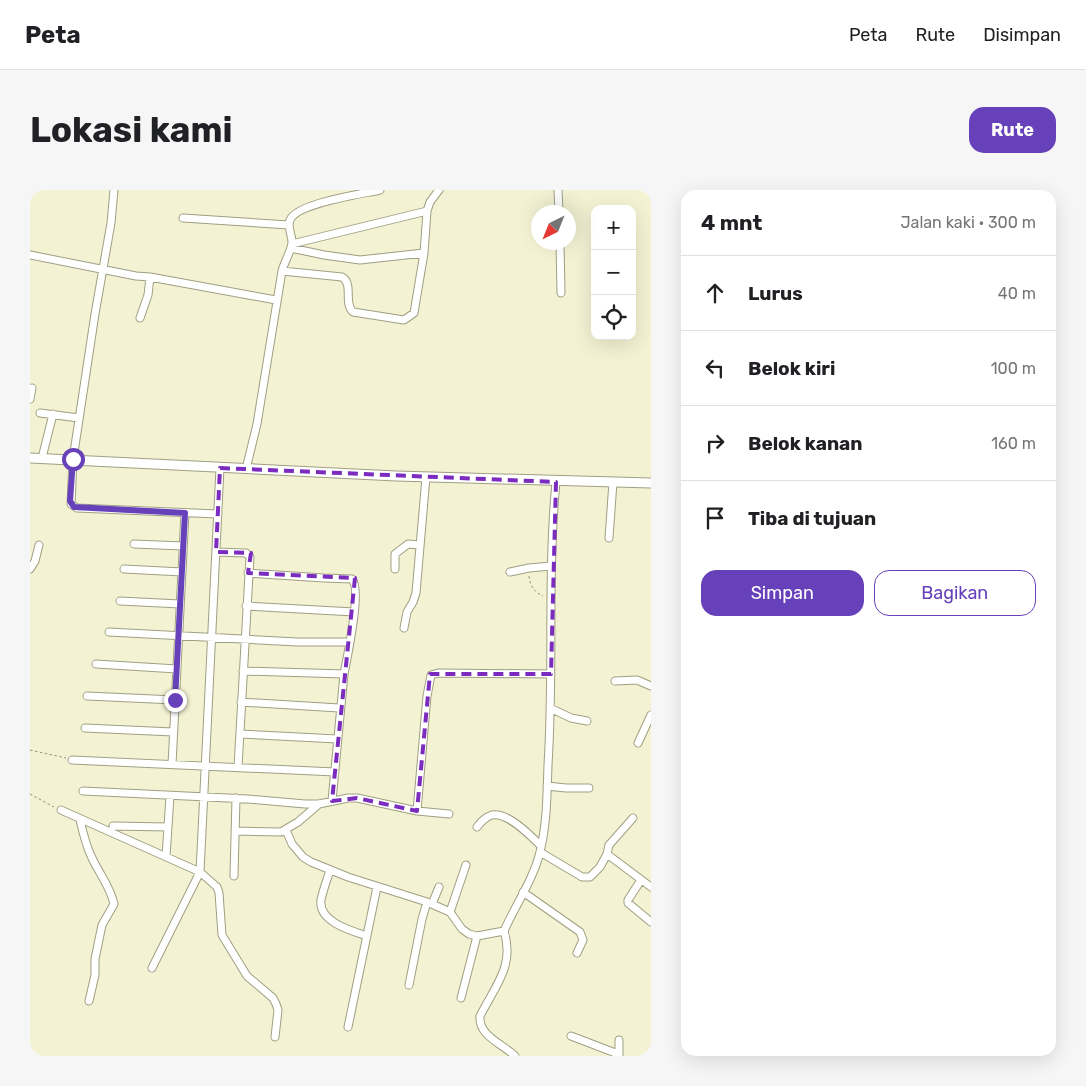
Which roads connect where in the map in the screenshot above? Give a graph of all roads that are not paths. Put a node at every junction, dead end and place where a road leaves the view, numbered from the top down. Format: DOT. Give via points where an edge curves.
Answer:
graph roads {
  1 [pos="114,190"];
  2 [pos="380,190"];
  3 [pos="439,190"];
  4 [pos="558,190"];
  5 [pos="559,205"];
  6 [pos="427,211"];
  7 [pos="183,218"];
  8 [pos="289,224"];
  9 [pos="292,246"];
  10 [pos="560,250"];
  11 [pos="424,253"];
  12 [pos="30,255"];
  13 [pos="102,269"];
  14 [pos="282,271"];
  15 [pos="150,277"];
  16 [pos="560,293"];
  17 [pos="276,300"];
  18 [pos="140,318"];
  19 [pos="32,388"];
  20 [pos="30,399"];
  21 [pos="40,413"];
  22 [pos="53,414"];
  23 [pos="80,418"];
  24 [pos="30,458"];
  25 [pos="42,458"];
  26 [pos="73,459"];
  27 [pos="220,468"];
  28 [pos="246,469"];
  29 [pos="426,477"];
  30 [pos="556,482"];
  31 [pos="614,482"];
  32 [pos="651,483"];
  33 [pos="185,513"];
  34 [pos="218,514"];
  35 [pos="610,538"];
  36 [pos="134,544"];
  37 [pos="39,545"];
  38 [pos="419,545"];
  39 [pos="183,546"];
  40 [pos="216,552"];
  41 [pos="551,566"];
  42 [pos="30,569"];
  43 [pos="124,569"];
  44 [pos="394,569"];
  45 [pos="182,572"];
  46 [pos="510,572"];
  47 [pos="248,573"];
  48 [pos="120,601"];
  49 [pos="180,604"];
  50 [pos="246,606"];
  51 [pos="354,612"];
  52 [pos="404,628"];
  53 [pos="109,632"];
  54 [pos="178,635"];
  55 [pos="211,637"];
  56 [pos="245,638"];
  57 [pos="350,642"];
  58 [pos="96,664"];
  59 [pos="177,669"];
  60 [pos="243,671"];
  61 [pos="344,674"];
  62 [pos="551,674"];
  63 [pos="615,682"];
  64 [pos="651,686"];
  65 [pos="86,696"];
  66 [pos="175,700"];
  67 [pos="241,702"];
  68 [pos="340,708"];
  69 [pos="550,708"];
  70 [pos="651,715"];
  71 [pos="587,721"];
  72 [pos="85,728"];
  73 [pos="173,732"];
  74 [pos="240,734"];
  75 [pos="337,739"];
  76 [pos="638,743"];
  77 [pos="72,760"];
  78 [pos="172,764"];
  79 [pos="204,766"];
  80 [pos="238,767"];
  81 [pos="335,772"];
  82 [pos="547,786"];
  83 [pos="590,788"];
  84 [pos="83,792"];
  85 [pos="170,796"];
  86 [pos="203,797"];
  87 [pos="236,798"];
  88 [pos="332,801"];
  89 [pos="319,804"];
  90 [pos="61,810"];
  91 [pos="417,811"];
  92 [pos="449,814"];
  93 [pos="633,818"];
  94 [pos="80,820"];
  95 [pos="113,826"];
  96 [pos="477,827"];
  97 [pos="168,828"];
  98 [pos="235,830"];
  99 [pos="286,830"];
  100 [pos="541,849"];
  101 [pos="607,854"];
  102 [pos="166,857"];
  103 [pos="466,865"];
  104 [pos="330,870"];
  105 [pos="200,872"];
  106 [pos="234,876"];
  107 [pos="641,880"];
  108 [pos="377,887"];
  109 [pos="439,887"];
  110 [pos="651,887"];
  111 [pos="524,892"];
  112 [pos="429,903"];
  113 [pos="450,912"];
  114 [pos="651,922"];
  115 [pos="504,931"];
  116 [pos="367,936"];
  117 [pos="478,936"];
  118 [pos="577,953"];
  119 [pos="152,968"];
  120 [pos="409,985"];
  121 [pos="461,998"];
  122 [pos="90,1001"];
  123 [pos="348,1027"];
  124 [pos="275,1036"];
  125 [pos="571,1036"];
  126 [pos="618,1040"];
  127 [pos="618,1055"];
  128 [pos="516,1056"];
  1 -- 13 [label="street"];
  2 -- 8 [label="street" via="305,208 293,215"];
  3 -- 6 [label="street"];
  4 -- 5 [label="street"];
  6 -- 9 [label="street"];
  6 -- 11 [label="street"];
  7 -- 8 [label="street"];
  8 -- 9 [label="street"];
  9 -- 11 [label="street" via="360,260"];
  9 -- 14 [label="street"];
  10 -- 16 [label="street"];
  11 -- 14 [label="street" via="414,313 404,320 350,310 348,283 342,277"];
  12 -- 13 [label="street"];
  13 -- 15 [label="street"];
  13 -- 23 [label="street"];
  14 -- 17 [label="street"];
  15 -- 17 [label="street"];
  15 -- 18 [label="street"];
  17 -- 28 [label="street" via="257,424"];
  19 -- 20 [label="street"];
  21 -- 22 [label="street"];
  22 -- 23 [label="street"];
  22 -- 25 [label="street"];
  23 -- 26 [label="street"];
  24 -- 25 [label="street"];
  25 -- 26 [label="street"];
  26 -- 27 [label="street"];
  26 -- 33 [label="street" via="70,501 74,507"];
  27 -- 28 [label="street"];
  27 -- 34 [label="street"];
  28 -- 29 [label="street"];
  29 -- 30 [label="street"];
  29 -- 38 [label="street"];
  30 -- 31 [label="street"];
  30 -- 41 [label="street"];
  31 -- 32 [label="street"];
  31 -- 35 [label="street"];
  33 -- 34 [label="street"];
  33 -- 39 [label="street"];
  34 -- 40 [label="street"];
  36 -- 39 [label="street"];
  37 -- 42 [label="street"];
  38 -- 44 [label="street" via="408,544 395,554"];
  38 -- 52 [label="street" via="416,593"];
  39 -- 45 [label="street"];
  40 -- 47 [label="street" via="249,554"];
  40 -- 55 [label="street"];
  41 -- 46 [label="street"];
  41 -- 62 [label="street"];
  43 -- 45 [label="street"];
  45 -- 49 [label="street"];
  47 -- 50 [label="street"];
  47 -- 51 [label="street" via="352,579 355,583"];
  48 -- 49 [label="street"];
  49 -- 54 [label="street"];
  50 -- 51 [label="street"];
  50 -- 56 [label="street"];
  51 -- 57 [label="street"];
  53 -- 54 [label="street"];
  54 -- 55 [label="street"];
  54 -- 59 [label="street"];
  55 -- 56 [label="street"];
  55 -- 79 [label="street"];
  56 -- 57 [label="street"];
  56 -- 60 [label="street"];
  57 -- 61 [label="street"];
  58 -- 59 [label="street"];
  59 -- 66 [label="street"];
  60 -- 61 [label="street"];
  60 -- 67 [label="street"];
  61 -- 68 [label="street"];
  62 -- 69 [label="street"];
  62 -- 91 [label="street" via="431,675"];
  63 -- 64 [label="street" via="637,680"];
  65 -- 66 [label="street"];
  66 -- 73 [label="street"];
  67 -- 68 [label="street"];
  67 -- 74 [label="street"];
  68 -- 75 [label="street"];
  69 -- 71 [label="street"];
  69 -- 82 [label="street"];
  70 -- 76 [label="street"];
  72 -- 73 [label="street"];
  73 -- 78 [label="street"];
  74 -- 75 [label="street"];
  74 -- 80 [label="street"];
  75 -- 81 [label="street"];
  77 -- 78 [label="street"];
  78 -- 79 [label="street"];
  79 -- 80 [label="street"];
  79 -- 86 [label="street"];
  80 -- 81 [label="street"];
  81 -- 88 [label="street"];
  82 -- 83 [label="street"];
  82 -- 100 [label="street"];
  84 -- 85 [label="street"];
  85 -- 86 [label="street"];
  85 -- 97 [label="street"];
  86 -- 87 [label="street"];
  86 -- 105 [label="street"];
  87 -- 89 [label="street"];
  87 -- 98 [label="street"];
  88 -- 89 [label="street"];
  88 -- 91 [label="street" via="357,798"];
  89 -- 99 [label="street"];
  90 -- 94 [label="street"];
  91 -- 92 [label="street"];
  93 -- 101 [label="street" via="609,845"];
  94 -- 102 [label="street"];
  94 -- 122 [label="street" via="92,857 114,904 102,925"];
  95 -- 97 [label="street"];
  96 -- 100 [label="street" via="485,818 498,815 525,830"];
  97 -- 102 [label="street"];
  98 -- 99 [label="street"];
  98 -- 106 [label="street"];
  99 -- 104 [label="street" via="292,844 303,856"];
  100 -- 101 [label="street" via="582,877 596,873"];
  100 -- 111 [label="street"];
  101 -- 107 [label="street"];
  102 -- 105 [label="street"];
  103 -- 113 [label="street"];
  104 -- 108 [label="street"];
  104 -- 116 [label="street" via="321,902 323,910 340,926"];
  105 -- 119 [label="street"];
  105 -- 124 [label="street" via="217,887 222,935 247,976 276,1004"];
  107 -- 110 [label="street"];
  107 -- 114 [label="street" via="628,903"];
  108 -- 112 [label="street"];
  108 -- 116 [label="street"];
  109 -- 112 [label="street"];
  111 -- 115 [label="street"];
  111 -- 118 [label="street" via="580,932 583,940"];
  112 -- 113 [label="street"];
  112 -- 120 [label="street" via="422,919"];
  113 -- 117 [label="street" via="462,930"];
  115 -- 117 [label="street"];
  115 -- 128 [label="street" via="508,958 480,1022 488,1035"];
  116 -- 123 [label="street"];
  117 -- 121 [label="street"];
  125 -- 127 [label="street"];
  126 -- 127 [label="street"];
}
